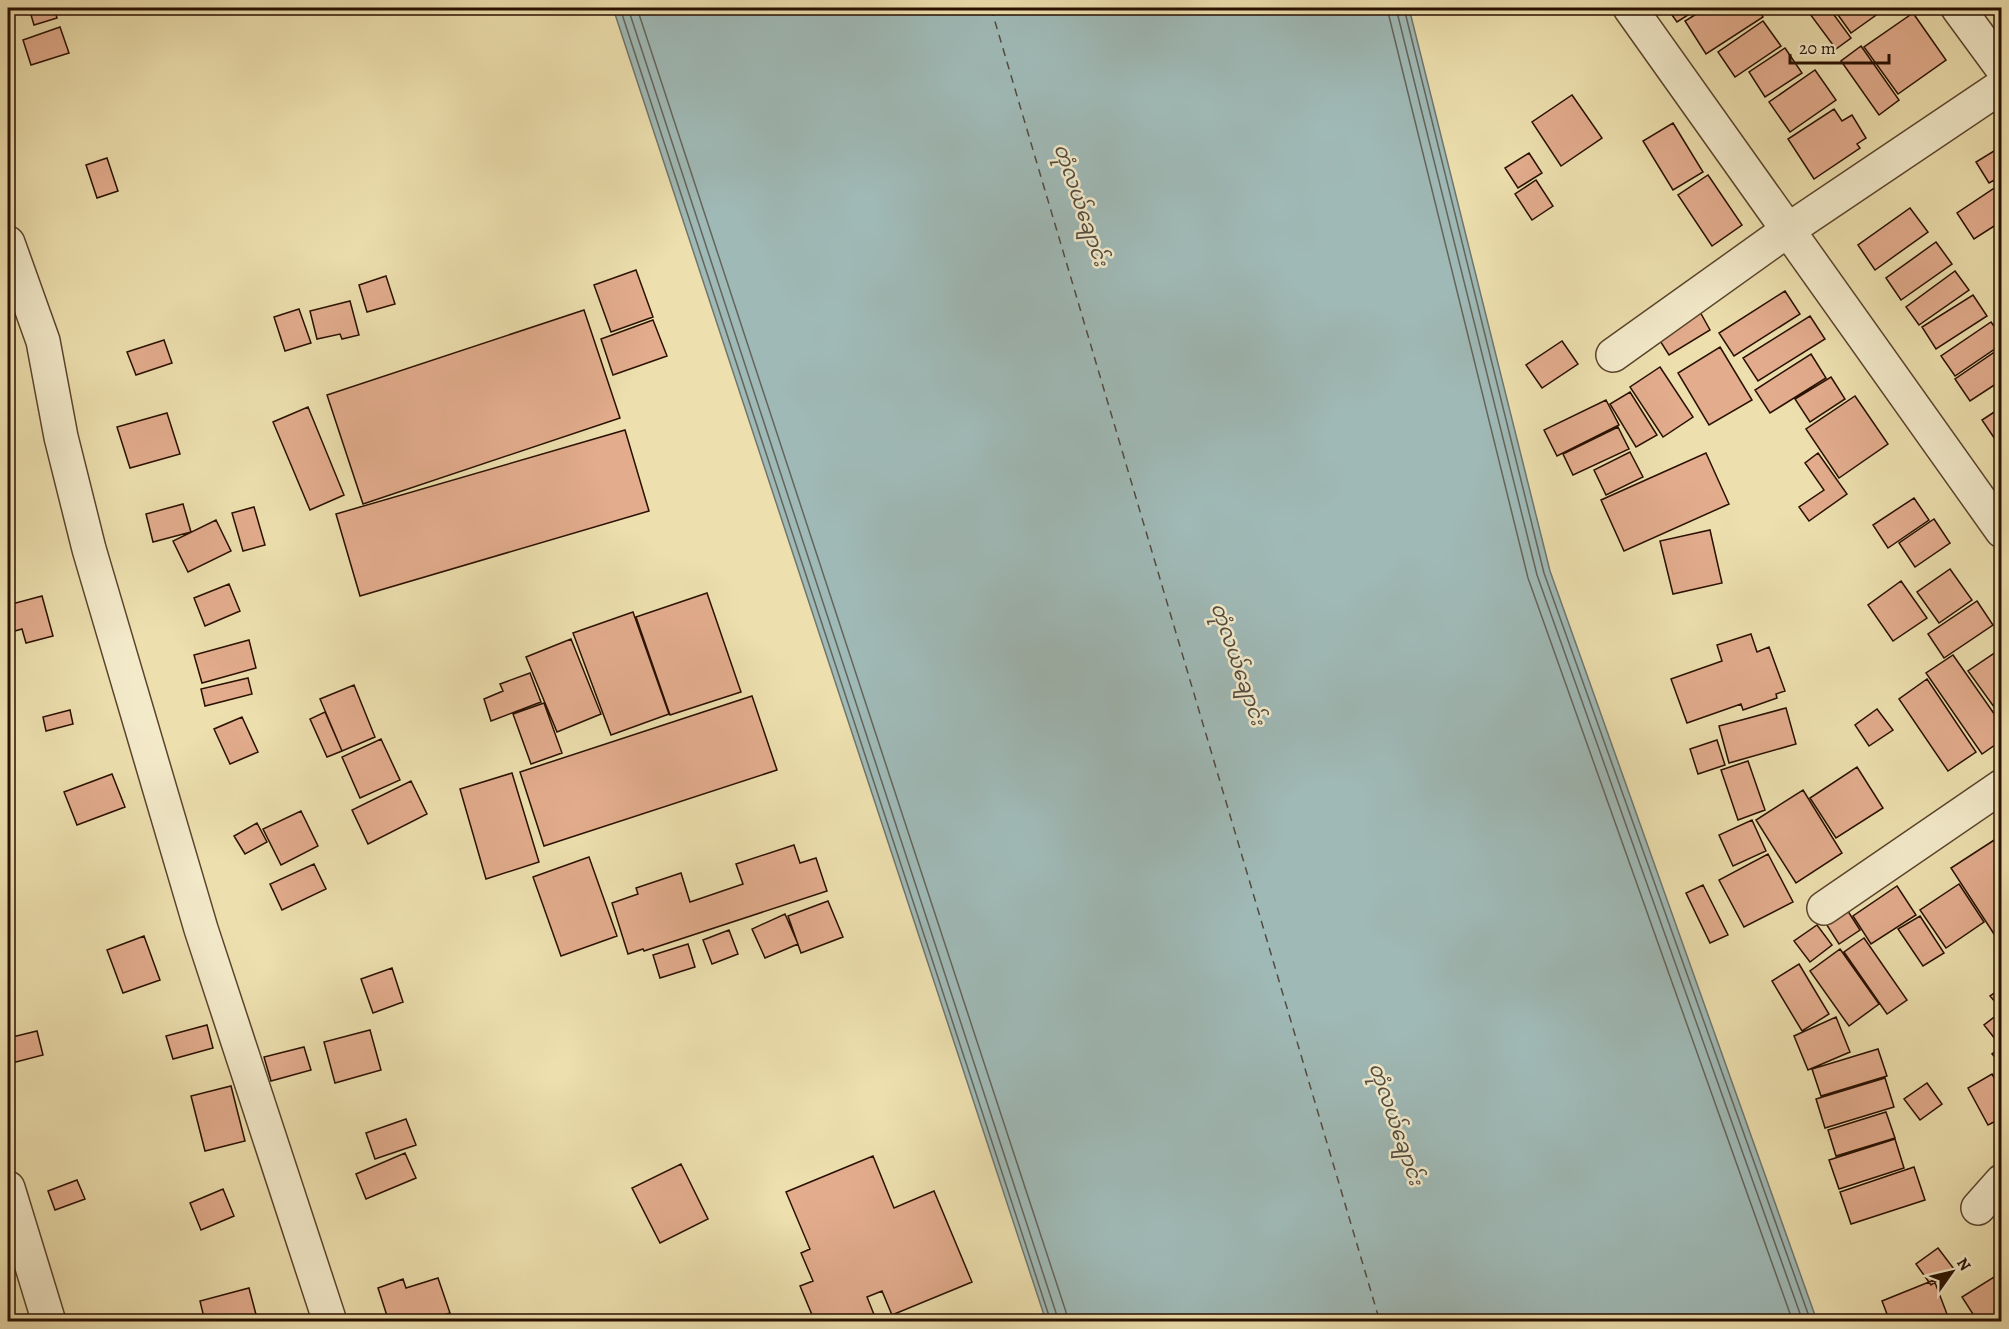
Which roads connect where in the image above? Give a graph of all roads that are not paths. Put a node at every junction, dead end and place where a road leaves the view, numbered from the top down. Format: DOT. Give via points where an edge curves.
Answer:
graph roads {
  1 [pos="1630,8"];
  2 [pos="1958,8"];
  3 [pos="2001,68"];
  4 [pos="2001,86"];
  5 [pos="1788,230"];
  6 [pos="8,243"];
  7 [pos="1614,355"];
  8 [pos="2001,531"];
  9 [pos="2001,786"];
  10 [pos="1824,908"];
  11 [pos="2001,1181"];
  12 [pos="8,1188"];
  13 [pos="1978,1209"];
  14 [pos="49,1322"];
  15 [pos="330,1322"];
  1 -- 5 [label="street"];
  2 -- 3 [label="street"];
  4 -- 5 [label="street"];
  5 -- 7 [label="street"];
  5 -- 8 [label="street"];
  6 -- 15 [label="street" via="43,340 61,437 89,549 201,929"];
  9 -- 10 [label="street"];
  11 -- 13 [label="street"];
  12 -- 14 [label="street"];
}
